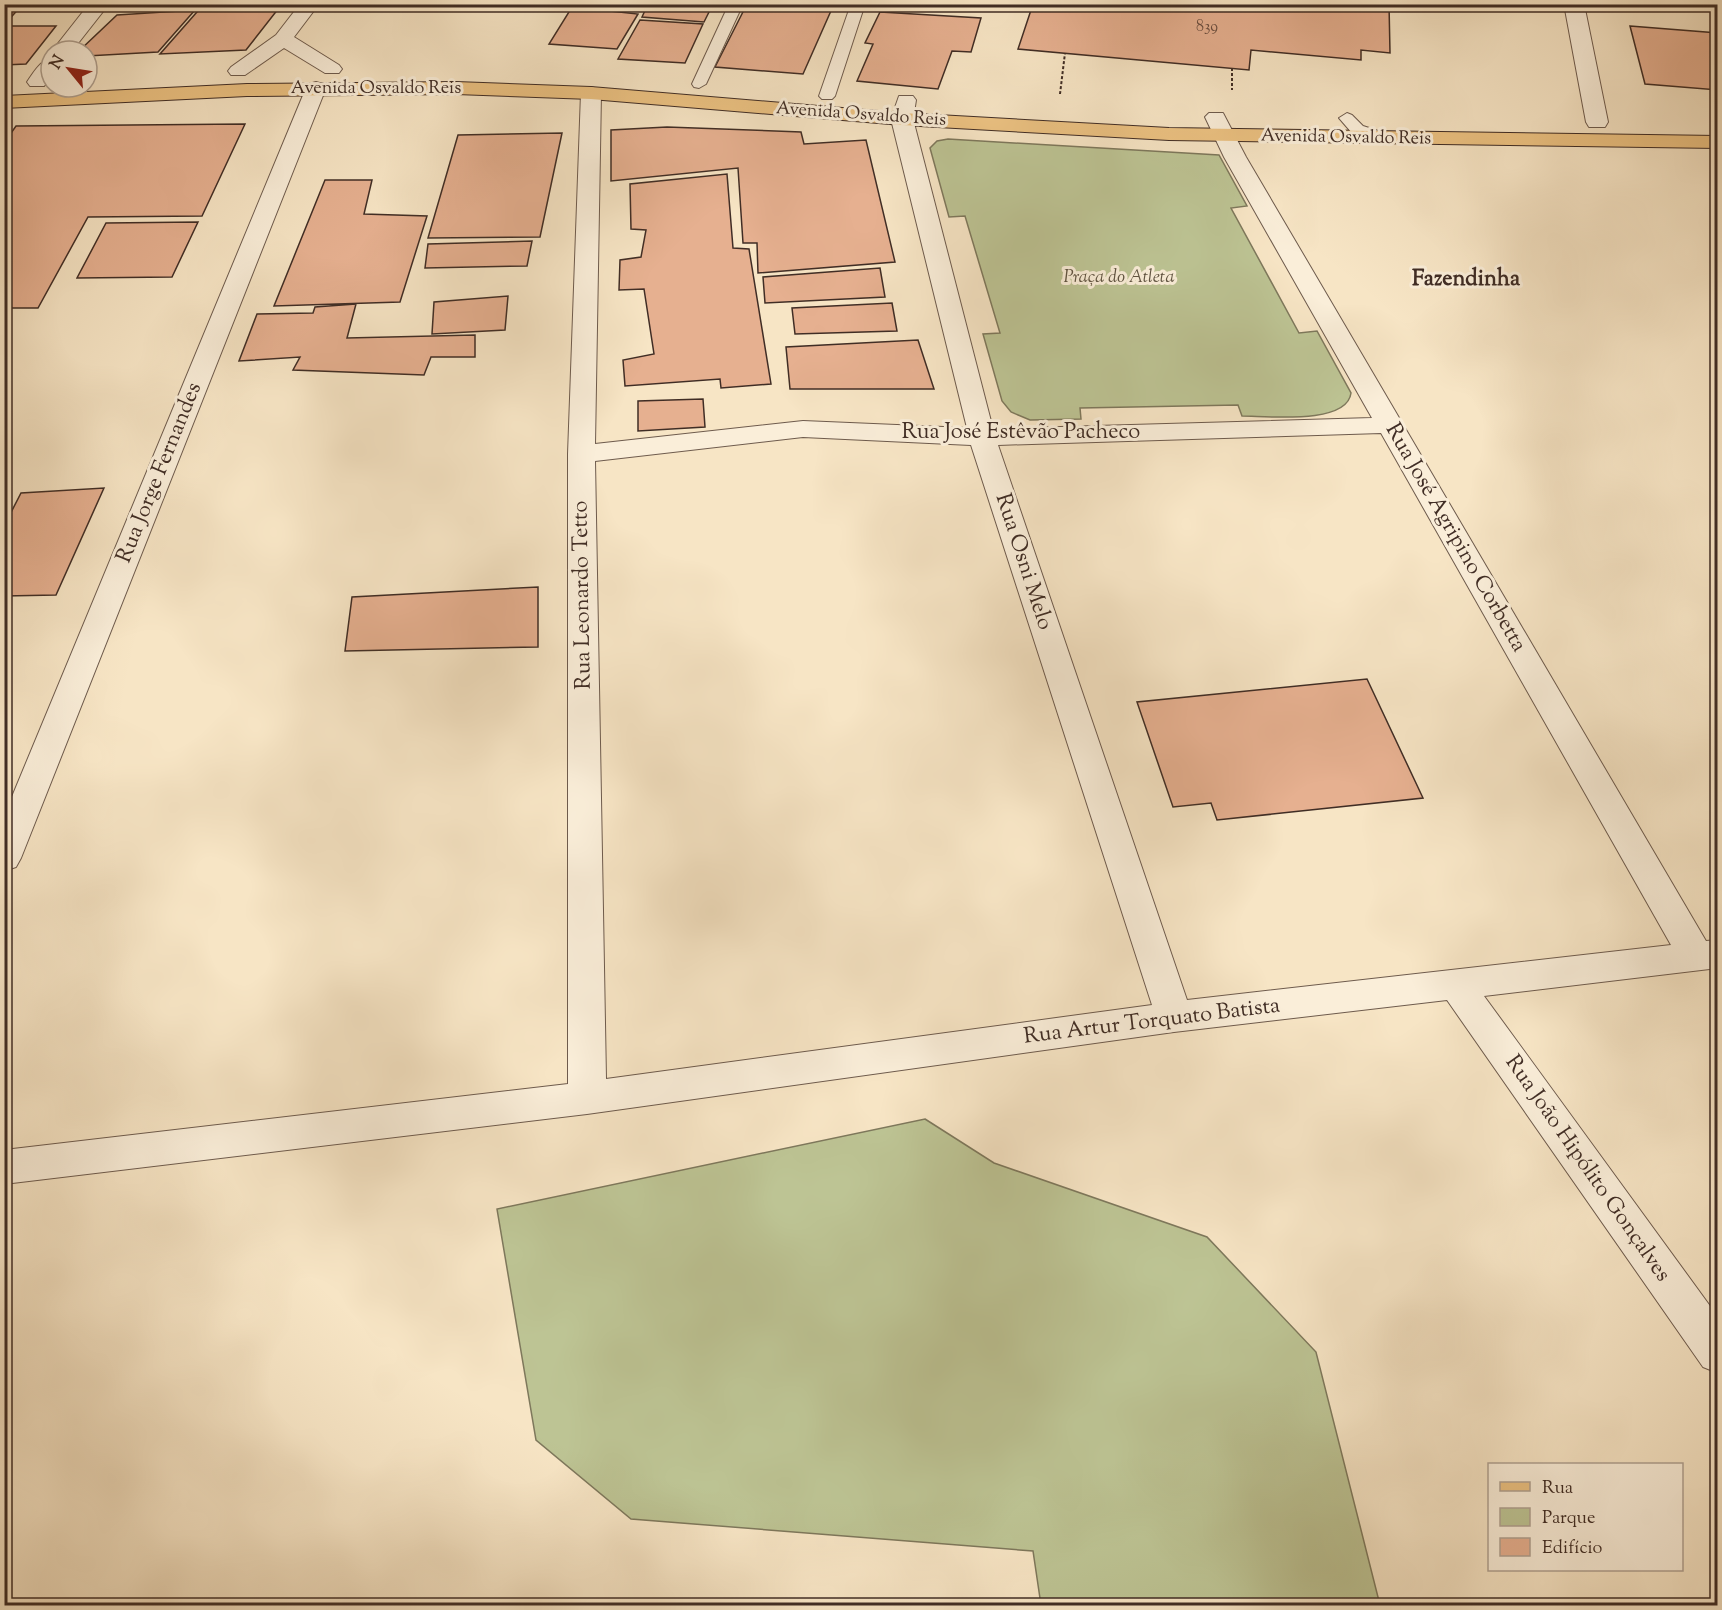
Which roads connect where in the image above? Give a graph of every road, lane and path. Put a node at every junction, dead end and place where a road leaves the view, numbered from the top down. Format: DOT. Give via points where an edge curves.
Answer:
graph roads {
  1 [pos="100,4"];
  2 [pos="310,4"];
  3 [pos="736,4"];
  4 [pos="858,4"];
  5 [pos="1574,4"];
  6 [pos="72,39"];
  7 [pos="283,39"];
  8 [pos="1065,53"];
  9 [pos="298,69"];
  10 [pos="276,70"];
  11 [pos="238,71"];
  12 [pos="99,78"];
  13 [pos="324,79"];
  14 [pos="39,82"];
  15 [pos="4,84"];
  16 [pos="699,84"];
  17 [pos="591,93"];
  18 [pos="827,96"];
  19 [pos="4,102"];
  20 [pos="1058,109"];
  21 [pos="904,110"];
  22 [pos="1347,118"];
  23 [pos="1597,122"];
  24 [pos="1718,122"];
  25 [pos="1220,127"];
  26 [pos="1385,138"];
  27 [pos="1718,142"];
  28 [pos="1390,425"];
  29 [pos="982,437"];
  30 [pos="581,454"];
  31 [pos="4,858"];
  32 [pos="1707,956"];
  33 [pos="1457,986"];
  34 [pos="1174,1017"];
  35 [pos="587,1098"];
  36 [pos="4,1167"];
  37 [pos="1718,1353"];
  1 -- 6 [label="street"];
  2 -- 7 [label="street"];
  3 -- 16 [label="lane"];
  4 -- 18 [label="lane"];
  5 -- 23 [label="street"];
  7 -- 11 [label="street"];
  7 -- 13 [label="street"];
  8 -- 20 [label="path"];
  9 -- 13 [label="main road, Avenida Osvaldo Reis"];
  10 -- 11 [label="main road, Avenida Osvaldo Reis"];
  11 -- 12 [label="main road, Avenida Osvaldo Reis"];
  13 -- 16 [label="main road, Avenida Osvaldo Reis" via="530,73"];
  13 -- 17 [label="main road, Avenida Osvaldo Reis"];
  13 -- 19 [label="main road, Avenida Osvaldo Reis"];
  13 -- 31 [label="street, Rua Jorge Fernandes"];
  14 -- 15 [label="main road"];
  16 -- 18 [label="main road, Avenida Osvaldo Reis"];
  17 -- 21 [label="main road, Avenida Osvaldo Reis"];
  17 -- 30 [label="street, Rua Leonardo Tetto"];
  18 -- 21 [label="main road, Avenida Osvaldo Reis"];
  20 -- 21 [label="main road, Avenida Osvaldo Reis"];
  20 -- 25 [label="main road, Avenida Osvaldo Reis"];
  21 -- 25 [label="main road, Avenida Osvaldo Reis"];
  21 -- 29 [label="street, Rua Osni Melo"];
  22 -- 23 [label="main road, Avenida Osvaldo Reis"];
  22 -- 25 [label="main road, Avenida Osvaldo Reis"];
  22 -- 26 [label="lane" via="1349,125 1358,130"];
  23 -- 24 [label="main road, Avenida Osvaldo Reis"];
  25 -- 26 [label="main road, Avenida Osvaldo Reis"];
  25 -- 28 [label="street, Rua José Agripino Corbetta"];
  26 -- 27 [label="main road, Avenida Osvaldo Reis"];
  28 -- 29 [label="street, Rua José Estêvão Pacheco"];
  28 -- 32 [label="street, Rua José Agripino Corbetta"];
  29 -- 30 [label="street, Rua José Estêvão Pacheco" via="803,429"];
  29 -- 34 [label="street, Rua Osni Melo"];
  30 -- 35 [label="street, Rua Leonardo Tetto"];
  32 -- 33 [label="street, Rua Artur Torquato Batista"];
  33 -- 34 [label="street, Rua Artur Torquato Batista"];
  33 -- 37 [label="street, Rua João Hipólito Gonçalves"];
  34 -- 35 [label="street, Rua Artur Torquato Batista"];
  35 -- 36 [label="street, Rua Artur Torquato Batista"];
}
